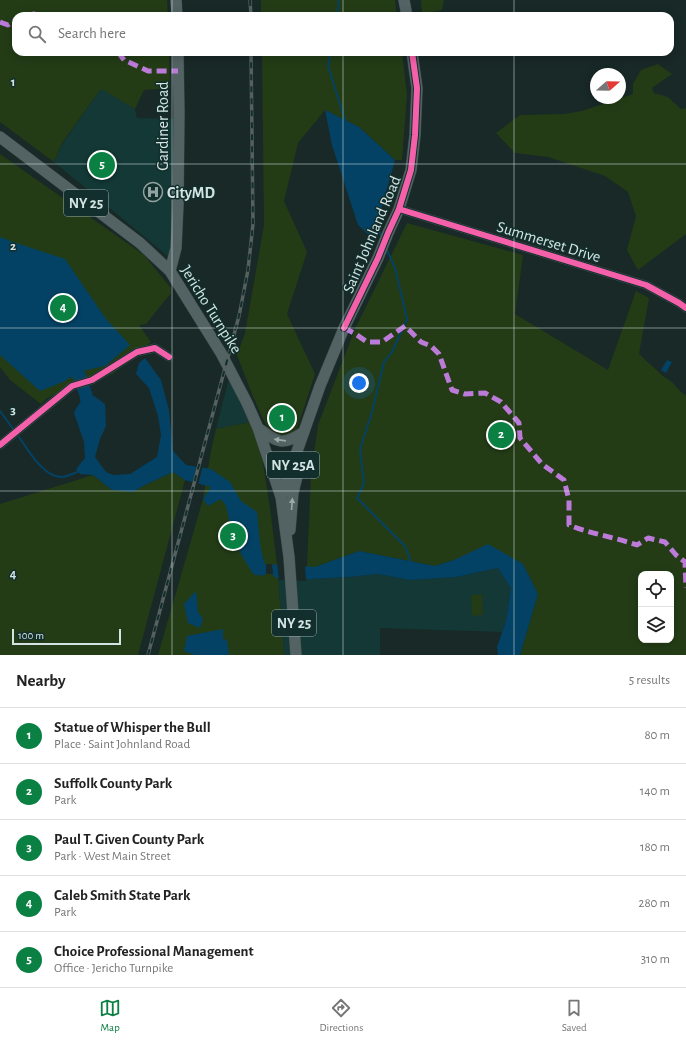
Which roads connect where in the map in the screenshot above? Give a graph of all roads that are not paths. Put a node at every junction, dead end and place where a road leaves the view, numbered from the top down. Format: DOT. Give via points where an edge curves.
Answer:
graph roads {
  1 [pos="176,0"];
  2 [pos="404,0"];
  3 [pos="176,12"];
  4 [pos="406,12"];
  5 [pos="178,56"];
  6 [pos="413,56"];
  7 [pos="0,137"];
  8 [pos="399,209"];
  9 [pos="170,270"];
  10 [pos="363,290"];
  11 [pos="686,308"];
  12 [pos="169,358"];
  13 [pos="258,428"];
  14 [pos="304,432"];
  15 [pos="0,445"];
  16 [pos="271,468"];
  17 [pos="299,468"];
  18 [pos="289,475"];
  19 [pos="281,498"];
  20 [pos="289,557"];
  21 [pos="296,655"];
  1 -- 3 [label="main road"];
  2 -- 4 [label="main road"];
  5 -- 9 [label="main road, Gardiner Road" via="178,205 176,248"];
  6 -- 8 [label="main road, Saint Johnland Road / NY 25A" via="417,88 415,135 411,170"];
  7 -- 9 [label="main road, Jericho Turnpike / NY 25" via="140,243"];
  8 -- 10 [label="main road, Saint Johnland Road / NY 25A"];
  8 -- 11 [label="street, Summerset Drive" via="646,285"];
  9 -- 13 [label="main road, Jericho Turnpike / NY 25" via="221,353"];
  10 -- 14 [label="main road, Saint Johnland Road / NY 25A" via="321,382"];
  10 -- 17 [label="main road, Saint Johnland Road / NY 25A" via="309,431"];
  12 -- 15 [label="street" via="155,348 137,352 92,380 72,386"];
  14 -- 13 [label="main road, one-way" via="285,442 269,437"];
  13 -- 16 [label="main road, Jericho Turnpike / NY 25"];
  14 -- 18 [label="main road, Saint Johnland Road / NY 25A"];
  16 -- 18 [label="main road" via="282,475"];
  16 -- 19 [label="main road, Jericho Turnpike / NY 25"];
  17 -- 18 [label="main road"];
  20 -- 17 [label="main road, Saint Johnland Road / NY 25A, one-way" via="293,494"];
  18 -- 19 [label="main road, Saint Johnland Road / NY 25A"];
  19 -- 20 [label="main road, NY 25"];
  20 -- 21 [label="main road, NY 25"];
}
